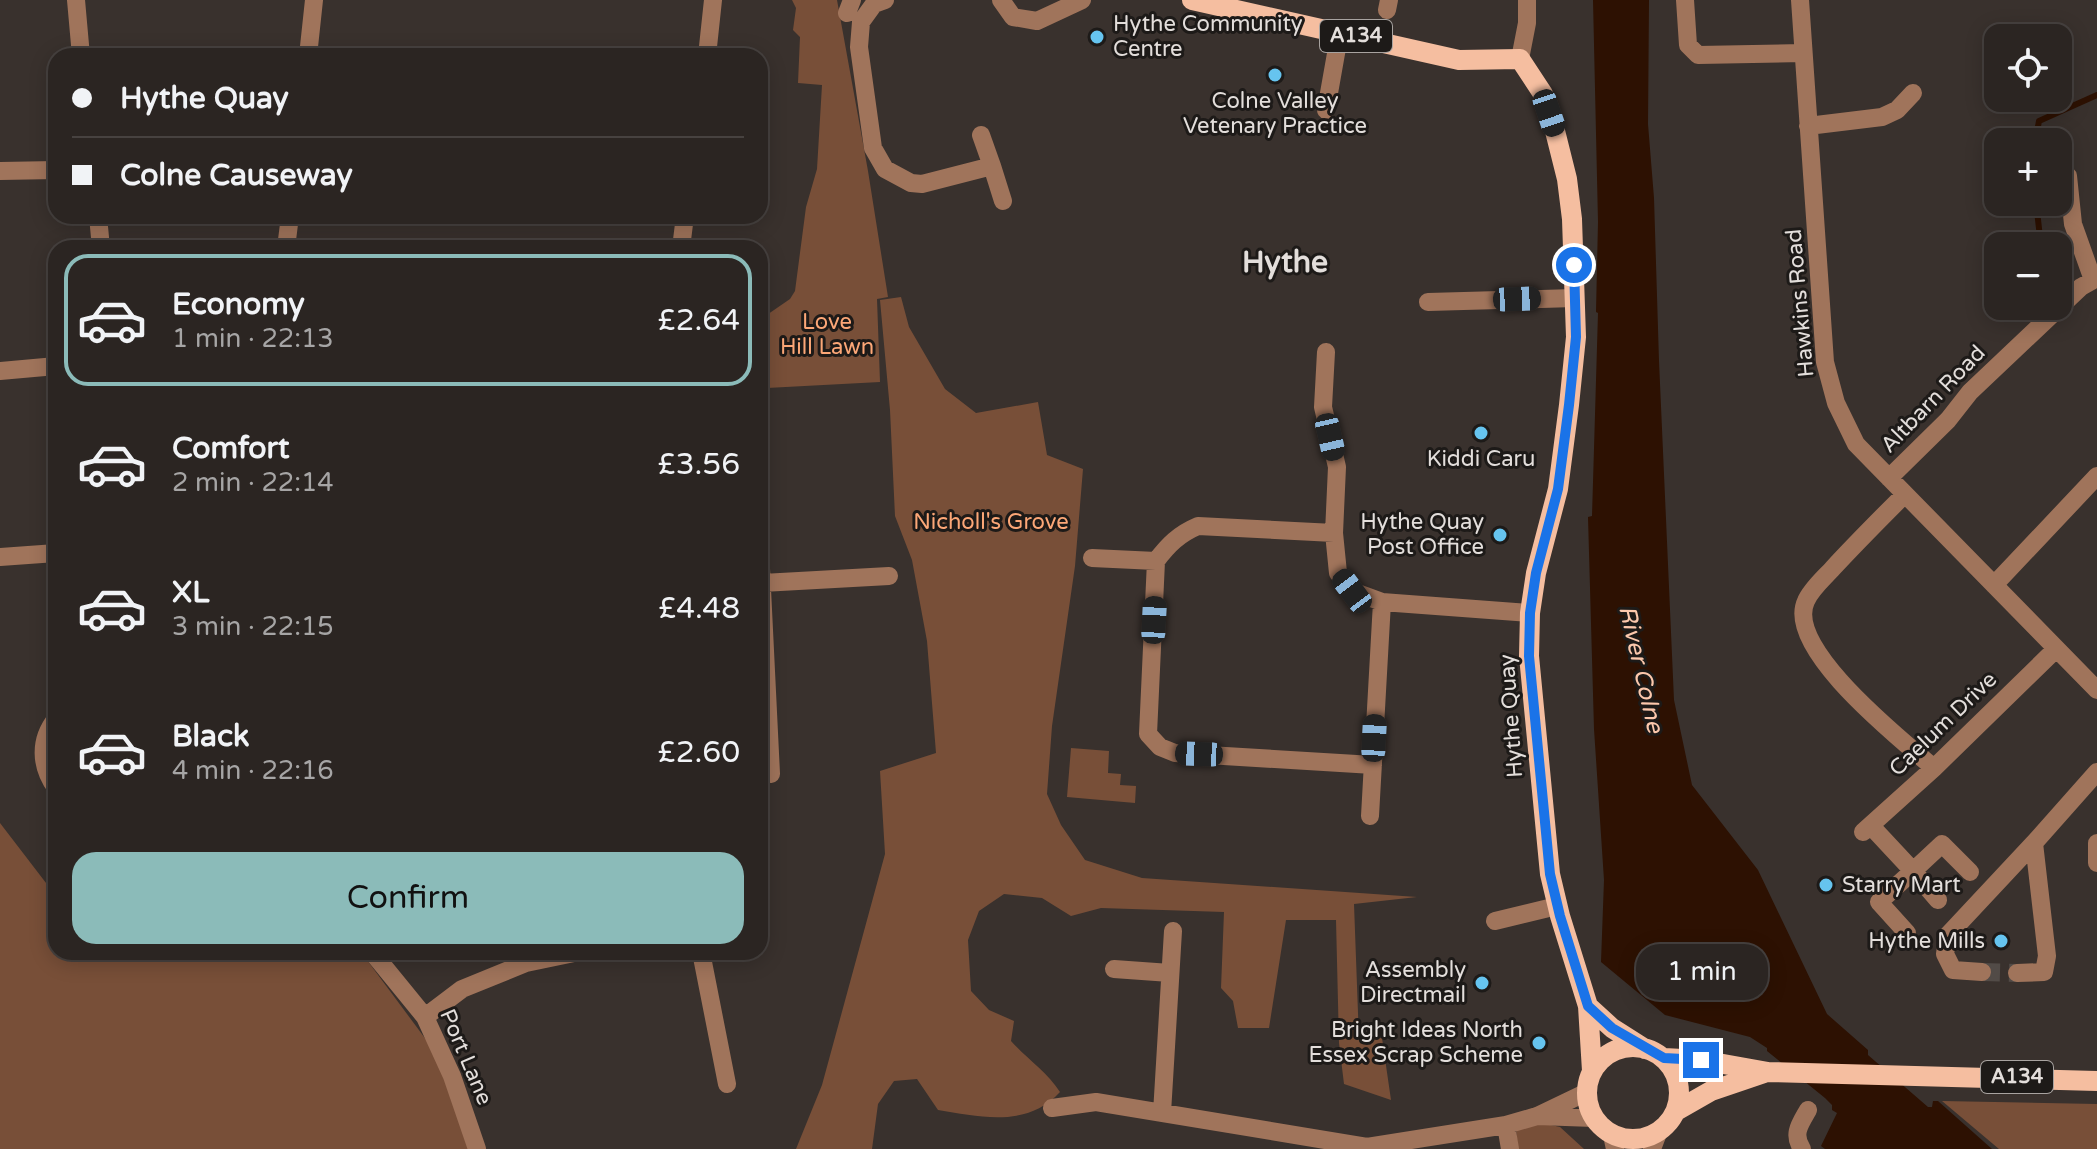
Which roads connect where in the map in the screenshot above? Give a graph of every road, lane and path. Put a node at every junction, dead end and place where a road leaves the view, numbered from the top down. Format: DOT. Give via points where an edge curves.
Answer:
graph roads {
  1 [pos="76,0"];
  2 [pos="314,0"];
  3 [pos="713,0"];
  4 [pos="885,0"];
  5 [pos="1001,0"];
  6 [pos="1082,0"];
  7 [pos="1192,0"];
  8 [pos="1527,0"];
  9 [pos="1685,0"];
  10 [pos="1800,0"];
  11 [pos="1340,31"];
  12 [pos="80,48"];
  13 [pos="309,48"];
  14 [pos="708,48"];
  15 [pos="1803,53"];
  16 [pos="1520,59"];
  17 [pos="1913,93"];
  18 [pos="1326,110"];
  19 [pos="1808,126"];
  20 [pos="981,135"];
  21 [pos="992,166"];
  22 [pos="48,170"];
  23 [pos="0,171"];
  24 [pos="1003,201"];
  25 [pos="2072,214"];
  26 [pos="2090,282"];
  27 [pos="1575,298"];
  28 [pos="1428,302"];
  29 [pos="1326,352"];
  30 [pos="48,367"];
  31 [pos="0,371"];
  32 [pos="2097,476"];
  33 [pos="1889,478"];
  34 [pos="1905,494"];
  35 [pos="1334,533"];
  36 [pos="48,554"];
  37 [pos="0,557"];
  38 [pos="1092,558"];
  39 [pos="1156,561"];
  40 [pos="889,576"];
  41 [pos="768,583"];
  42 [pos="1994,585"];
  43 [pos="1382,602"];
  44 [pos="1530,613"];
  45 [pos="2056,649"];
  46 [pos="2097,690"];
  47 [pos="768,710"];
  48 [pos="48,731"];
  49 [pos="1373,765"];
  50 [pos="1934,768"];
  51 [pos="2097,772"];
  52 [pos="48,773"];
  53 [pos="771,774"];
  54 [pos="1370,816"];
  55 [pos="2034,843"];
  56 [pos="2097,843"];
  57 [pos="2097,863"];
  58 [pos="1913,871"];
  59 [pos="1970,872"];
  60 [pos="1938,900"];
  61 [pos="1557,906"];
  62 [pos="1495,921"];
  63 [pos="1173,931"];
  64 [pos="1907,933"];
  65 [pos="379,960"];
  66 [pos="540,960"];
  67 [pos="703,960"];
  68 [pos="1114,969"];
  69 [pos="1982,972"];
  70 [pos="1170,973"];
  71 [pos="2017,973"];
  72 [pos="1588,1006"];
  73 [pos="425,1017"];
  74 [pos="1655,1054"];
  75 [pos="1768,1072"];
  76 [pos="1589,1081"];
  77 [pos="2097,1081"];
  78 [pos="727,1084"];
  79 [pos="1052,1108"];
  80 [pos="1808,1110"];
  81 [pos="1676,1111"];
  82 [pos="1162,1113"];
  83 [pos="1537,1116"];
  84 [pos="1594,1118"];
  85 [pos="1506,1125"];
  86 [pos="1655,1141"];
  87 [pos="1614,1142"];
  88 [pos="477,1149"];
  89 [pos="1510,1149"];
  90 [pos="1802,1149"];
  1 -- 12 [label="street"];
  2 -- 13 [label="street"];
  3 -- 14 [label="street"];
  4 -- 21 [label="street" via="874,4 861,22 859,47 873,148 885,169 922,184"];
  5 -- 6 [label="street" via="1013,17 1037,21"];
  7 -- 11 [label="main road, A134"];
  8 -- 16 [label="street"];
  9 -- 15 [label="street" via="1688,45 1698,55"];
  10 -- 15 [label="street, Hawkins Road"];
  11 -- 16 [label="main road, A134" via="1459,60"];
  11 -- 18 [label="street"];
  15 -- 19 [label="street, Hawkins Road"];
  16 -- 27 [label="main road, Hythe Quay" via="1543,94 1564,167"];
  17 -- 19 [label="street" via="1882,117"];
  19 -- 33 [label="street, Hawkins Road" via="1825,362 1836,403 1856,444"];
  20 -- 21 [label="street"];
  21 -- 24 [label="street"];
  22 -- 23 [label="street"];
  25 -- 26 [label="street"];
  26 -- 33 [label="street, Altbarn Road" via="1970,392"];
  27 -- 28 [label="street"];
  27 -- 44 [label="main road, Hythe Quay" via="1576,337 1558,489"];
  29 -- 35 [label="street" via="1323,407 1337,467"];
  30 -- 31 [label="street"];
  32 -- 42 [label="street"];
  33 -- 34 [label="street, Hawkins Road"];
  34 -- 42 [label="street, Hawkins Road"];
  34 -- 50 [label="street" via="1820,582 1805,602 1803,619 1814,647 1837,679"];
  35 -- 39 [label="street" via="1198,526 1183,532"];
  35 -- 43 [label="street" via="1338,573 1352,591"];
  36 -- 37 [label="street"];
  38 -- 39 [label="street"];
  39 -- 49 [label="street" via="1148,734 1160,747 1175,753"];
  40 -- 41 [label="street"];
  42 -- 45 [label="street, Hawkins Road"];
  43 -- 44 [label="street"];
  43 -- 49 [label="street"];
  44 -- 61 [label="main road, Hythe Quay" via="1540,784"];
  45 -- 46 [label="street, Hawkins Road"];
  45 -- 50 [label="street, Caelum Drive"];
  47 -- 53 [label="street"];
  48 -- 52 [label="street" via="43,751"];
  49 -- 54 [label="street"];
  50 -- 58 [label="street, Caelum Drive" via="1867,829"];
  51 -- 55 [label="street"];
  55 -- 69 [label="street" via="1948,935 1945,954 1953,970"];
  55 -- 71 [label="street" via="2047,956 2044,972"];
  56 -- 57 [label="street"];
  58 -- 59 [label="street" via="1942,844"];
  58 -- 60 [label="street"];
  58 -- 64 [label="street" via="1879,902"];
  61 -- 62 [label="street"];
  61 -- 72 [label="main road, Hythe Quay"];
  63 -- 70 [label="street"];
  65 -- 73 [label="street, Port Lane"];
  66 -- 73 [label="street" via="462,989"];
  67 -- 78 [label="street"];
  68 -- 70 [label="street"];
  70 -- 82 [label="street"];
  72 -- 74 [label="main road, A134"];
  72 -- 76 [label="main road, Hythe Quay"];
  73 -- 88 [label="street, Port Lane"];
  74 -- 75 [label="main road, A134"];
  74 -- 76 [label="main road, A134" via="1620,1049 1605,1057"];
  74 -- 81 [label="main road" via="1678,1079"];
  75 -- 77 [label="main road, A134"];
  75 -- 81 [label="main road, A134" via="1711,1091"];
  76 -- 83 [label="street"];
  76 -- 84 [label="main road"];
  79 -- 82 [label="street" via="1096,1102"];
  80 -- 90 [label="street" via="1797,1130"];
  81 -- 86 [label="main road, A134"];
  82 -- 85 [label="street" via="1367,1147"];
  83 -- 84 [label="street"];
  83 -- 85 [label="street"];
  84 -- 87 [label="main road, A134"];
  85 -- 89 [label="street"];
  86 -- 87 [label="main road, A134"];
}
